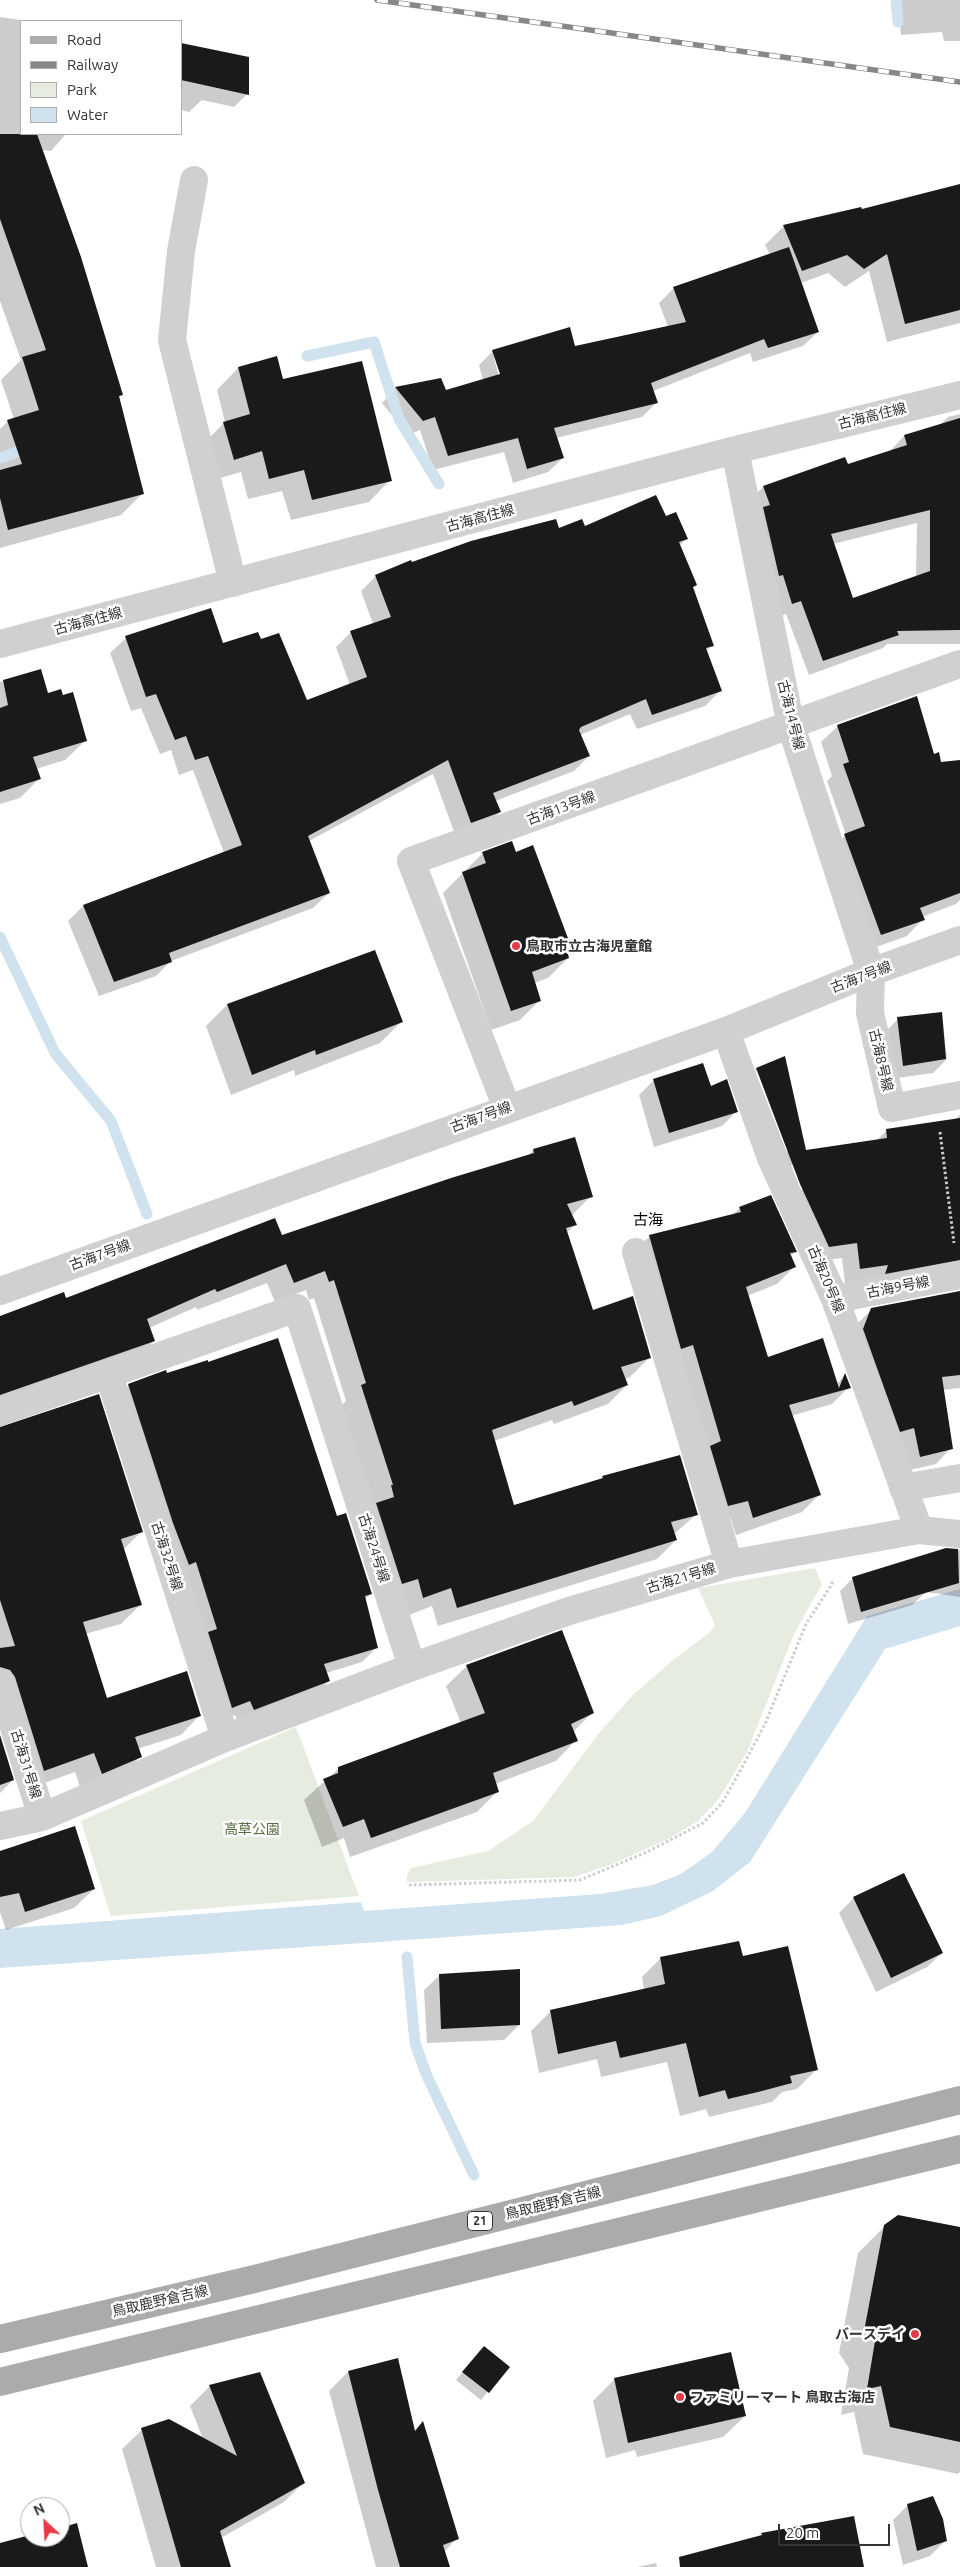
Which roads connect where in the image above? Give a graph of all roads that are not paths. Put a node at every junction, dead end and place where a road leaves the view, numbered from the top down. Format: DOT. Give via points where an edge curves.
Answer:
graph roads {
  1 [pos="194,180"];
  2 [pos="960,395"];
  3 [pos="735,450"];
  4 [pos="233,583"];
  5 [pos="0,644"];
  6 [pos="960,664"];
  7 [pos="791,726"];
  8 [pos="960,940"];
  9 [pos="871,972"];
  10 [pos="726,1031"];
  11 [pos="948,1097"];
  12 [pos="507,1108"];
  13 [pos="636,1252"];
  14 [pos="959,1275"];
  15 [pos="0,1291"];
  16 [pos="836,1299"];
  17 [pos="109,1375"];
  18 [pos="0,1412"];
  19 [pos="960,1478"];
  20 [pos="903,1488"];
  21 [pos="919,1530"];
  22 [pos="960,1534"];
  23 [pos="729,1564"];
  24 [pos="412,1667"];
  25 [pos="0,1682"];
  26 [pos="225,1738"];
  27 [pos="42,1817"];
  28 [pos="0,1826"];
  29 [pos="960,2100"];
  30 [pos="960,2149"];
  31 [pos="0,2339"];
  32 [pos="0,2382"];
  1 -- 4 [label="street" via="181,251 172,340"];
  2 -- 3 [label="street, 古海高住線"];
  3 -- 4 [label="street, 古海高住線"];
  3 -- 7 [label="street, 古海14号線"];
  4 -- 5 [label="street, 古海高住線"];
  6 -- 7 [label="street, 古海13号線"];
  7 -- 9 [label="street, 古海14号線"];
  7 -- 12 [label="street, 古海13号線" via="411,861"];
  8 -- 9 [label="street, 古海7号線"];
  9 -- 10 [label="street, 古海7号線"];
  9 -- 11 [label="street, 古海8号線" via="870,1014 892,1108"];
  10 -- 12 [label="street, 古海7号線"];
  10 -- 16 [label="street, 古海20号線" via="771,1158"];
  12 -- 15 [label="street, 古海7号線"];
  13 -- 23 [label="street"];
  14 -- 16 [label="street, 古海9号線"];
  16 -- 20 [label="street, 古海20号線"];
  17 -- 18 [label="street, 古海24号線"];
  17 -- 24 [label="street, 古海24号線" via="297,1308"];
  17 -- 26 [label="street, 古海32号線"];
  19 -- 20 [label="street"];
  20 -- 21 [label="street, 古海20号線"];
  21 -- 22 [label="street, 古海21号線"];
  21 -- 23 [label="street, 古海21号線"];
  23 -- 24 [label="street, 古海21号線" via="569,1611"];
  24 -- 26 [label="street"];
  25 -- 27 [label="street, 古海31号線"];
  26 -- 27 [label="street"];
  27 -- 28 [label="street"];
  29 -- 31 [label="main road, 鳥取鹿野倉吉線 / 21" via="254,2279"];
  30 -- 32 [label="main road"];
}
